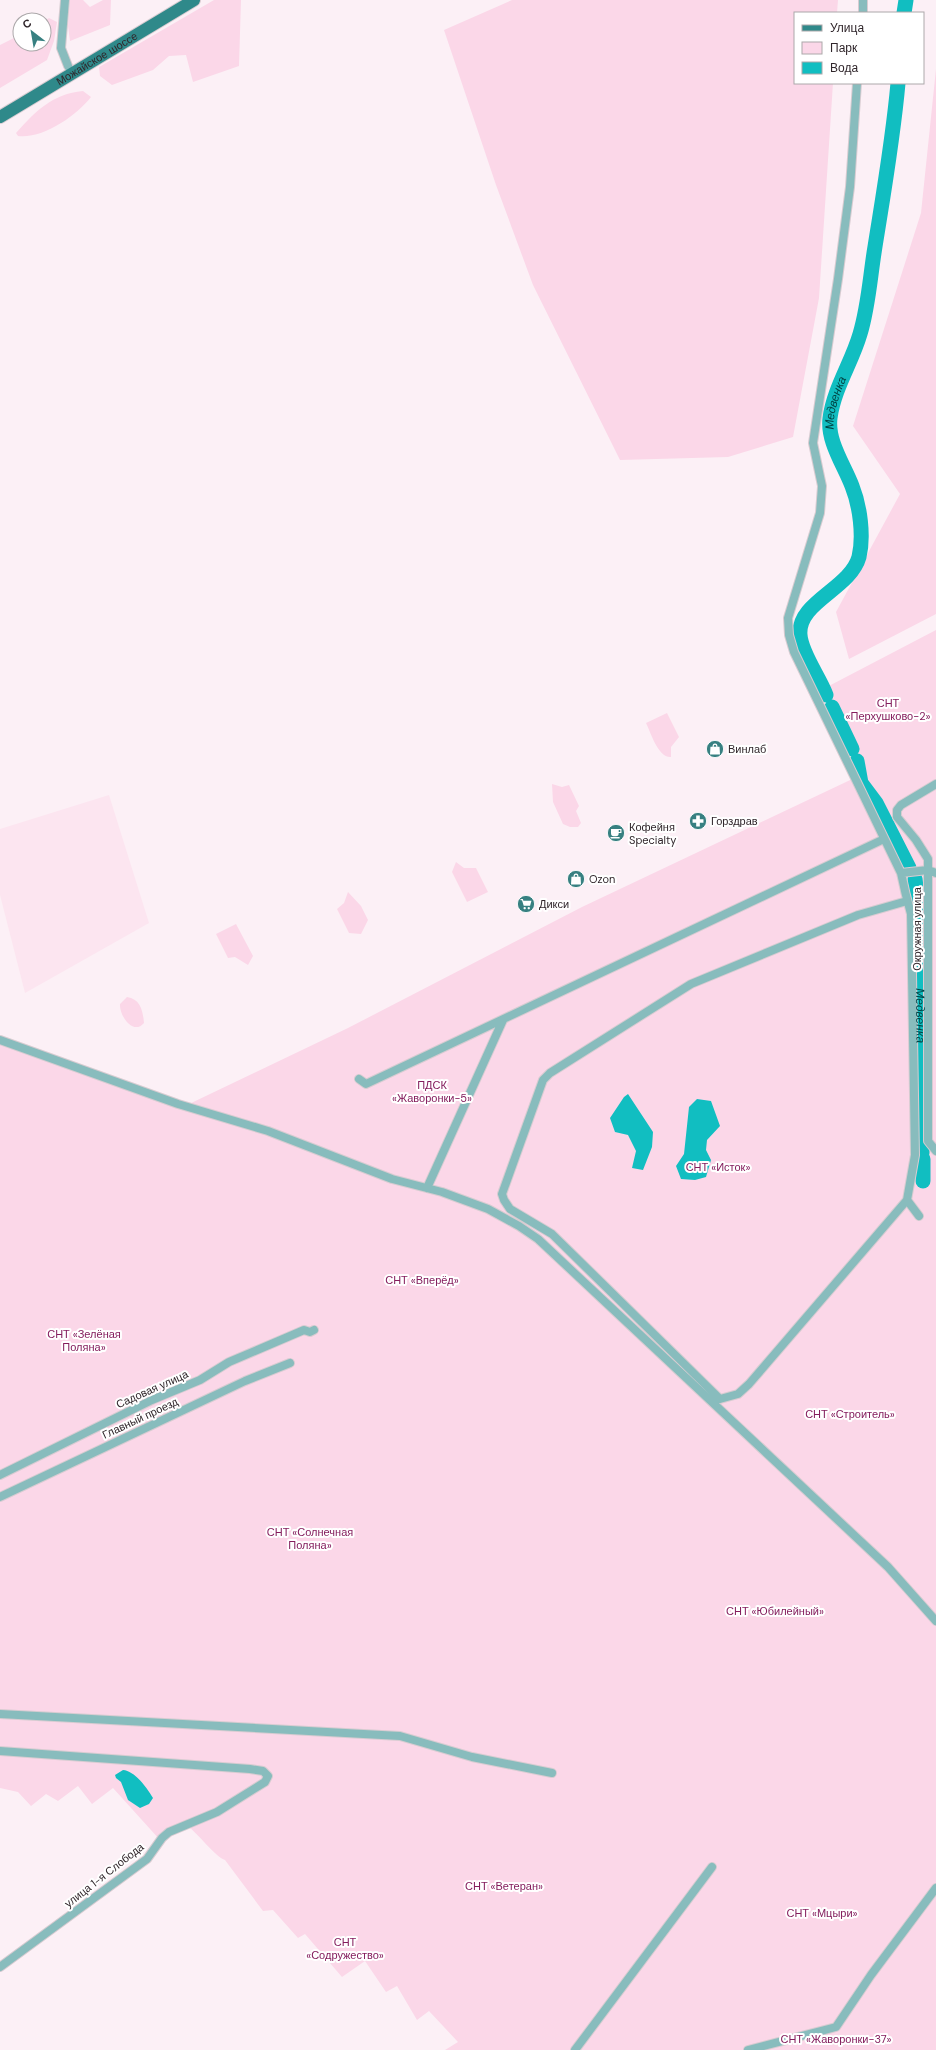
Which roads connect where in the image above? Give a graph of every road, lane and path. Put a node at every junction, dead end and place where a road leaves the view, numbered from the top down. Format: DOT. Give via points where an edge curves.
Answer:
graph roads {
  1 [pos="65,0"];
  2 [pos="178,0"];
  3 [pos="194,0"];
  4 [pos="863,0"];
  5 [pos="863,12"];
  6 [pos="68,66"];
  7 [pos="857,84"];
  8 [pos="0,107"];
  9 [pos="0,117"];
  10 [pos="936,784"];
  11 [pos="884,839"];
  12 [pos="932,871"];
  13 [pos="901,873"];
  14 [pos="907,901"];
  15 [pos="503,1020"];
  16 [pos="936,1029"];
  17 [pos="928,1036"];
  18 [pos="0,1040"];
  19 [pos="359,1079"];
  20 [pos="936,1150"];
  21 [pos="427,1188"];
  22 [pos="907,1200"];
  23 [pos="918,1216"];
  24 [pos="314,1330"];
  25 [pos="290,1363"];
  26 [pos="0,1475"];
  27 [pos="0,1497"];
  28 [pos="936,1621"];
  29 [pos="0,1714"];
  30 [pos="0,1751"];
  31 [pos="552,1773"];
  32 [pos="712,1867"];
  33 [pos="936,1888"];
  34 [pos="0,1967"];
  35 [pos="575,2050"];
  36 [pos="748,2050"];
  1 -- 6 [label="street" via="61,48"];
  2 -- 6 [label="main road, Можайское шоссе"];
  3 -- 9 [label="main road, Можайское шоссе"];
  4 -- 5 [label="street"];
  6 -- 8 [label="main road, Можайское шоссе"];
  7 -- 11 [label="street" via="850,187 813,443 822,486 820,513 788,627 794,652"];
  10 -- 12 [label="street, Окружная улица" via="897,810 897,817 916,840"];
  11 -- 13 [label="street"];
  11 -- 15 [label="street"];
  12 -- 13 [label="street"];
  12 -- 17 [label="street, Окружная улица"];
  13 -- 14 [label="street"];
  14 -- 22 [label="street" via="911,914 915,1155"];
  14 -- 22 [label="street" via="858,915 691,984 550,1073 543,1080 502,1194 510,1209 552,1234 720,1399 738,1394 749,1384"];
  15 -- 19 [label="street" via="366,1084"];
  15 -- 21 [label="street"];
  16 -- 17 [label="street"];
  17 -- 20 [label="street, Окружная улица" via="928,1141"];
  18 -- 21 [label="street" via="178,1104 268,1131 392,1179"];
  21 -- 28 [label="street" via="488,1209 533,1234 888,1567"];
  22 -- 23 [label="street"];
  24 -- 26 [label="street, Садовая улица" via="304,1330 229,1362 200,1380 152,1400"];
  25 -- 27 [label="street, Главный проезд" via="245,1381"];
  29 -- 31 [label="street" via="400,1736 472,1757"];
  30 -- 34 [label="street, улица 1-я Слобода" via="250,1770 266,1773 268,1779 217,1812 169,1832 143,1862"];
  32 -- 35 [label="street"];
  33 -- 36 [label="street" via="836,2027"];
}
